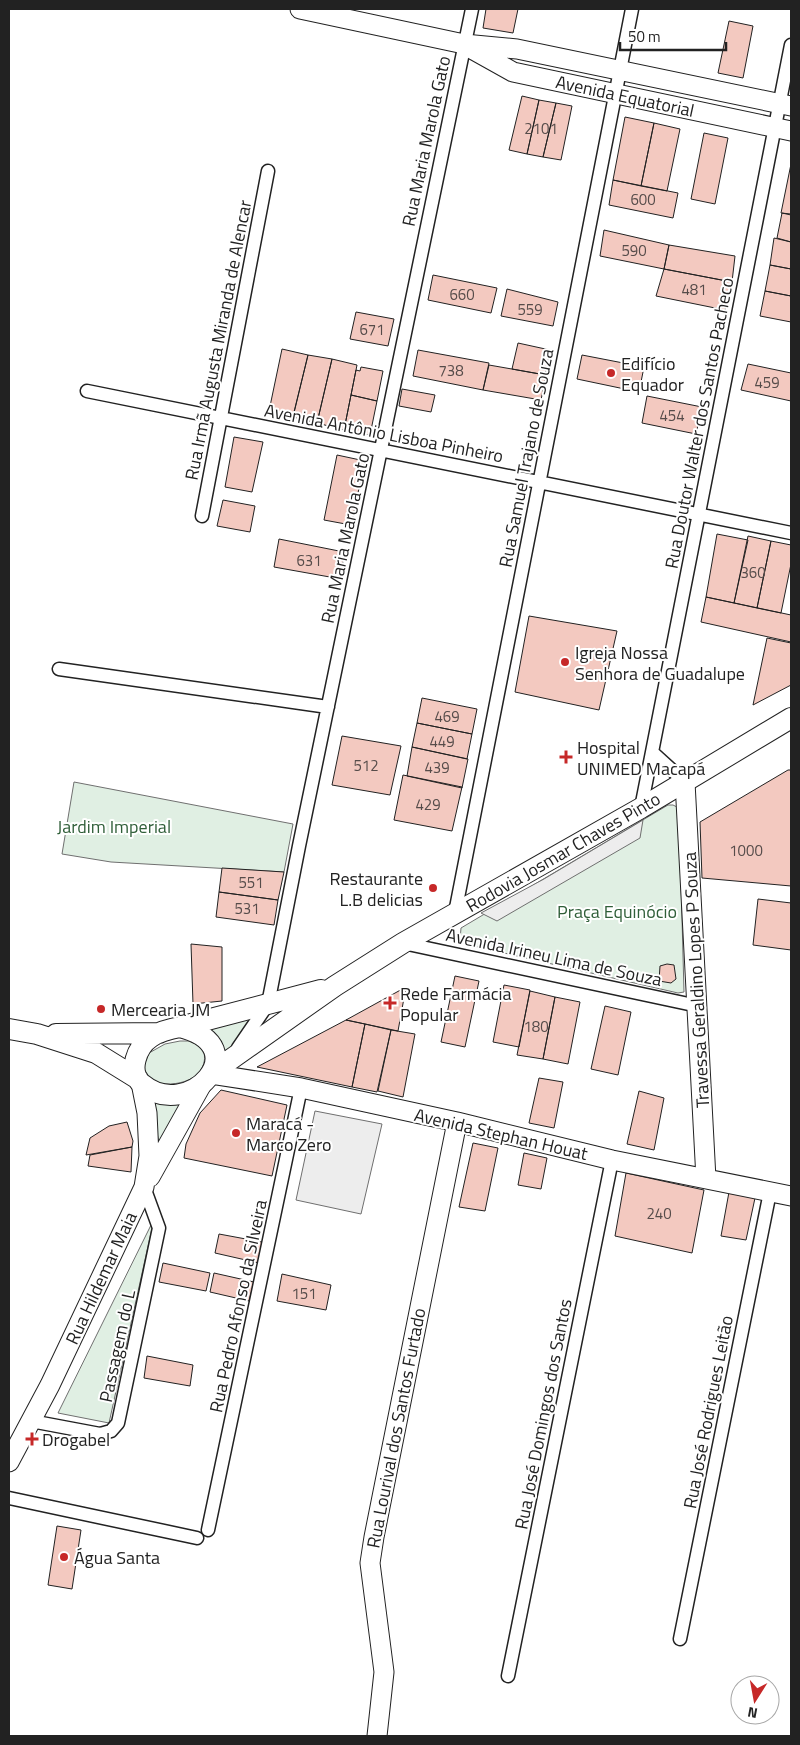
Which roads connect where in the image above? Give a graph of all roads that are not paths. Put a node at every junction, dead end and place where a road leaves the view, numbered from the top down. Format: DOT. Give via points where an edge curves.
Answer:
graph roads {
  1 [pos="305,9"];
  2 [pos="472,9"];
  3 [pos="632,9"];
  4 [pos="464,44"];
  5 [pos="791,45"];
  6 [pos="620,70"];
  7 [pos="616,94"];
  8 [pos="785,105"];
  9 [pos="783,129"];
  10 [pos="268,171"];
  11 [pos="87,391"];
  12 [pos="221,418"];
  13 [pos="381,450"];
  14 [pos="539,482"];
  15 [pos="699,514"];
  16 [pos="202,516"];
  17 [pos="791,533"];
  18 [pos="60,669"];
  19 [pos="328,707"];
  20 [pos="791,718"];
  21 [pos="652,752"];
  22 [pos="685,782"];
  23 [pos="641,808"];
  24 [pos="455,913"];
  25 [pos="403,943"];
  26 [pos="335,986"];
  27 [pos="268,1004"];
  28 [pos="698,1006"];
  29 [pos="180,1027"];
  30 [pos="9,1029"];
  31 [pos="159,1033"];
  32 [pos="37,1034"];
  33 [pos="213,1072"];
  34 [pos="140,1081"];
  35 [pos="301,1088"];
  36 [pos="457,1122"];
  37 [pos="612,1160"];
  38 [pos="706,1179"];
  39 [pos="144,1187"];
  40 [pos="770,1192"];
  41 [pos="791,1196"];
  42 [pos="31,1421"];
  43 [pos="9,1462"];
  44 [pos="9,1498"];
  45 [pos="208,1530"];
  46 [pos="197,1538"];
  47 [pos="680,1639"];
  48 [pos="508,1676"];
  49 [pos="377,1736"];
  1 -- 4 [label="main road, Avenida Equatorial"];
  2 -- 4 [label="street, Rua Maria Marola Gato"];
  3 -- 6 [label="street, Rua Samuel Trajano de Souza"];
  4 -- 6 [label="main road, Avenida Equatorial" via="517,49"];
  4 -- 7 [label="main road, Avenida Equatorial" via="513,72"];
  4 -- 13 [label="street, Rua Maria Marola Gato"];
  5 -- 8 [label="street, Rua Doutor Walter dos Santos Pacheco"];
  6 -- 7 [label="street, Rua Samuel Trajano de Souza"];
  6 -- 8 [label="main road, Avenida Equatorial"];
  7 -- 9 [label="main road, Avenida Equatorial"];
  7 -- 14 [label="street, Rua Samuel Trajano de Souza"];
  8 -- 9 [label="street, Rua Doutor Walter dos Santos Pacheco"];
  9 -- 15 [label="street, Rua Doutor Walter dos Santos Pacheco"];
  10 -- 12 [label="street, Rua Irmã Augusta Miranda de Alencar"];
  11 -- 12 [label="street, Avenida Antônio Lisboa Pinheiro"];
  12 -- 13 [label="street, Avenida Antônio Lisboa Pinheiro"];
  12 -- 16 [label="street, Rua Irmã Augusta Miranda de Alencar"];
  13 -- 14 [label="street, Avenida Antônio Lisboa Pinheiro"];
  13 -- 19 [label="street, Rua Maria Marola Gato"];
  14 -- 15 [label="street, Avenida Antônio Lisboa Pinheiro"];
  14 -- 24 [label="street, Rua Samuel Trajano de Souza"];
  15 -- 17 [label="street, Avenida Antônio Lisboa Pinheiro"];
  15 -- 21 [label="street, Rua Doutor Walter dos Santos Pacheco"];
  18 -- 19 [label="street"];
  19 -- 27 [label="street, Rua Maria Marola Gato"];
  20 -- 22 [label="main road, Rodovia Josmar Chaves Pinto"];
  21 -- 22 [label="street"];
  21 -- 23 [label="street, Rua Doutor Walter dos Santos Pacheco"];
  22 -- 23 [label="main road, Rodovia Josmar Chaves Pinto"];
  22 -- 28 [label="main road, Travessa Geraldino Lopes P Souza"];
  23 -- 24 [label="main road, Rodovia Josmar Chaves Pinto"];
  24 -- 25 [label="main road, Rodovia Josmar Chaves Pinto"];
  25 -- 26 [label="main road, Rodovia Josmar Chaves Pinto"];
  25 -- 28 [label="street, Avenida Irineu Lima de Souza"];
  26 -- 27 [label="main road, Rodovia Josmar Chaves Pinto"];
  26 -- 33 [label="main road, Rodovia Josmar Chaves Pinto"];
  27 -- 29 [label="main road, Rodovia Josmar Chaves Pinto"];
  27 -- 33 [label="street, Rua Maria Marola Gato" via="251,1031"];
  28 -- 38 [label="main road, Travessa Geraldino Lopes P Souza"];
  29 -- 31 [label="main road"];
  29 -- 33 [label="main road" via="205,1037 214,1050 216,1065"];
  30 -- 32 [label="main road"];
  31 -- 32 [label="main road"];
  31 -- 34 [label="main road" via="149,1038 139,1052 134,1068"];
  32 -- 34 [label="main road" via="107,1058"];
  33 -- 34 [label="main road" via="188,1091 170,1094 155,1092"];
  33 -- 35 [label="main road, Avenida Stephan Houat"];
  33 -- 39 [label="main road"];
  34 -- 39 [label="main road, Rua Hildemar Maia" via="147,1113 149,1156"];
  35 -- 36 [label="main road, Avenida Stephan Houat"];
  35 -- 45 [label="street, Rua Pedro Afonso da Silveira"];
  36 -- 37 [label="main road, Avenida Stephan Houat"];
  36 -- 49 [label="main road, Rua Lourival dos Santos Furtado" via="370,1563 384,1672"];
  37 -- 38 [label="main road, Avenida Stephan Houat"];
  37 -- 48 [label="street, Rua José Domingos dos Santos"];
  38 -- 40 [label="main road, Avenida Stephan Houat"];
  39 -- 42 [label="main road, Rua Hildemar Maia"];
  39 -- 42 [label="street, Passagem do L" via="159,1228 118,1423 111,1431 100,1434"];
  40 -- 41 [label="main road, Avenida Stephan Houat"];
  40 -- 47 [label="street, Rua José Rodrigues Leitão"];
  42 -- 43 [label="main road, Rua Hildemar Maia"];
  44 -- 46 [label="street"];
}
